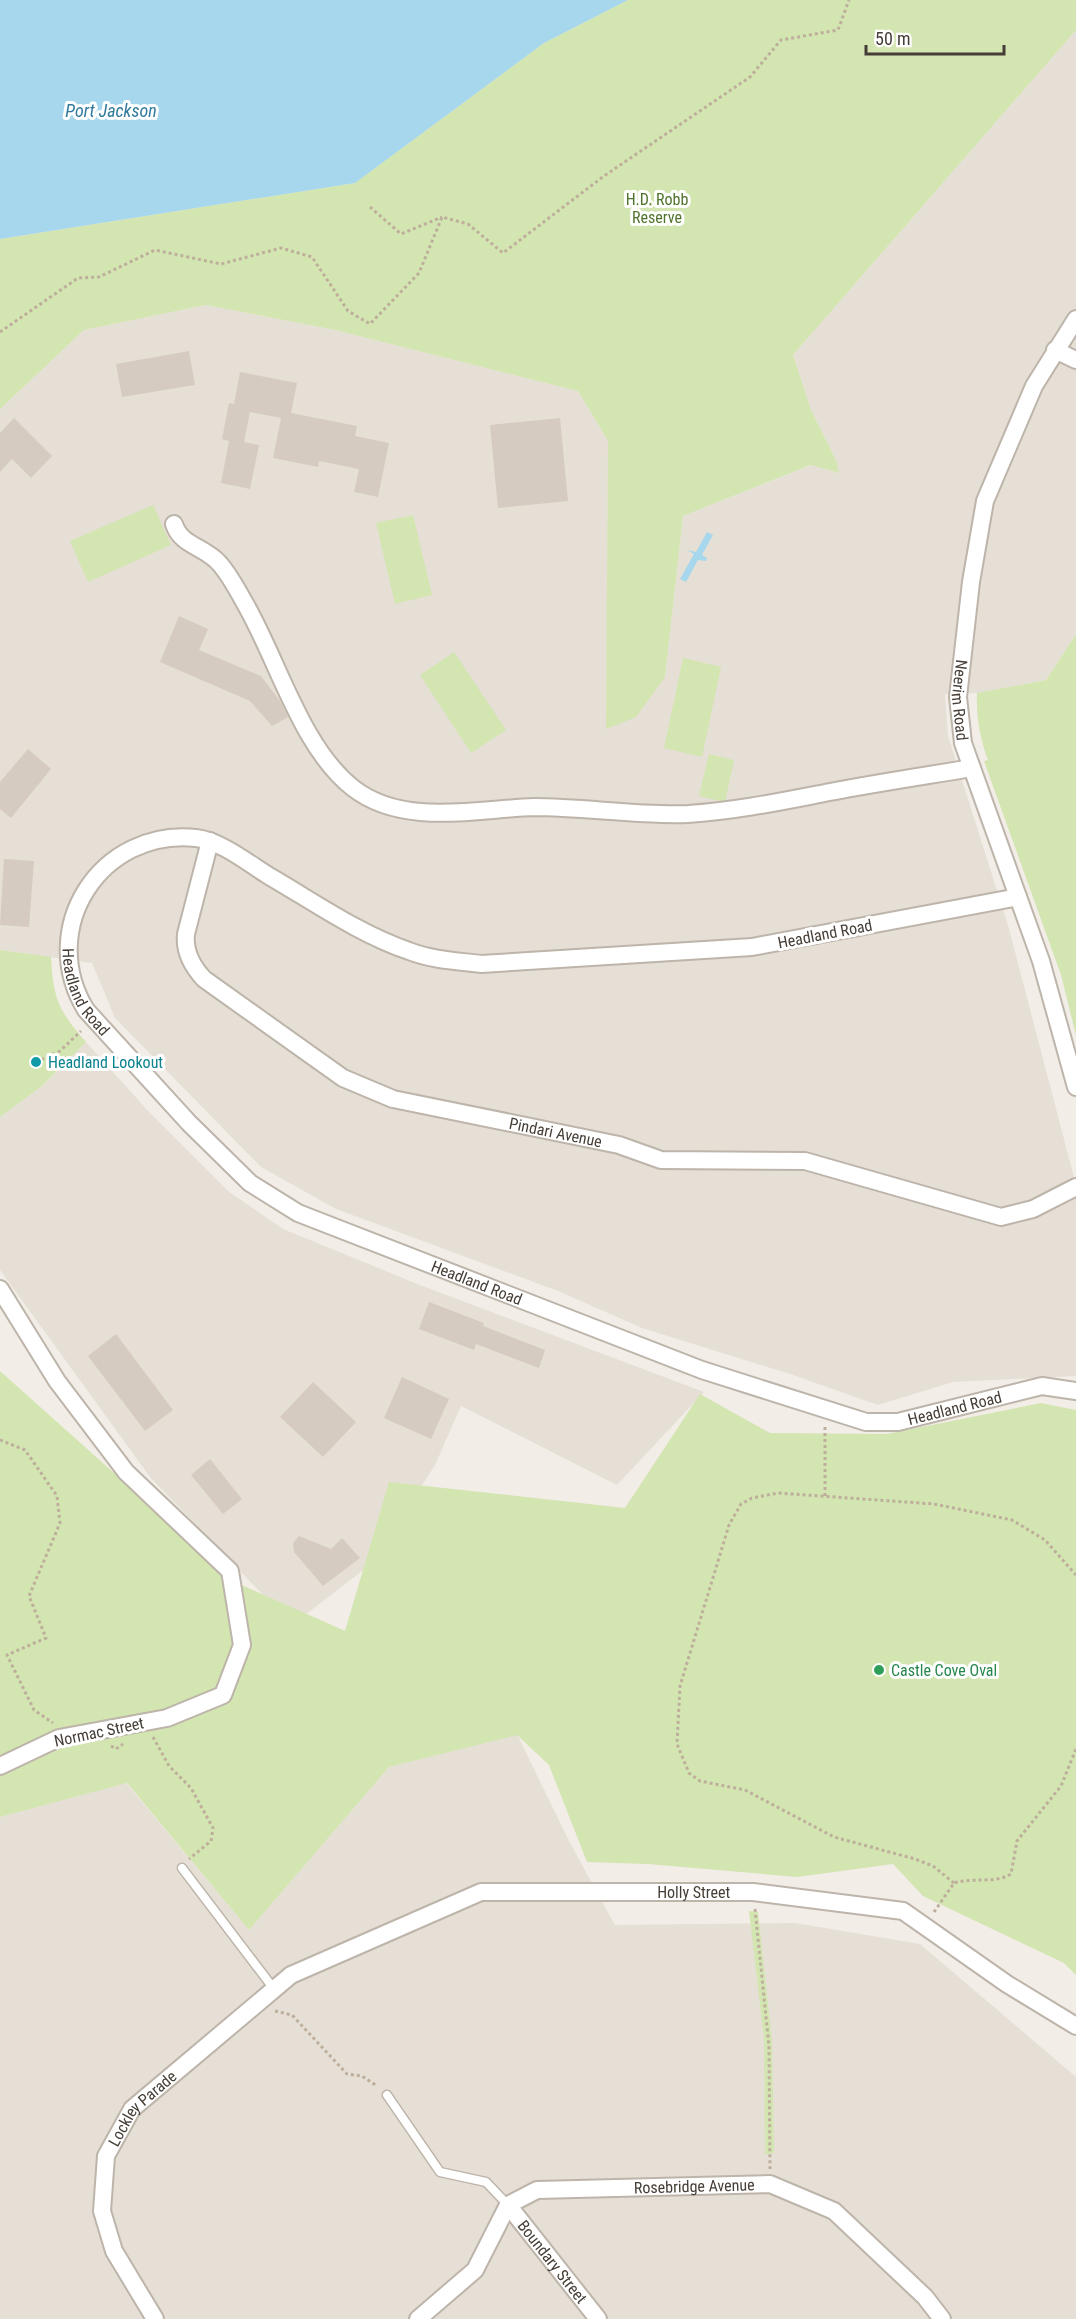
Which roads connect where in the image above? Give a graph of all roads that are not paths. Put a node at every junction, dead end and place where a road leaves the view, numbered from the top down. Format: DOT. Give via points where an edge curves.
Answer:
graph roads {
  1 [pos="1076,319"];
  2 [pos="1055,350"];
  3 [pos="1076,360"];
  4 [pos="174,524"];
  5 [pos="972,768"];
  6 [pos="210,841"];
  7 [pos="1018,897"];
  8 [pos="1076,1087"];
  9 [pos="1076,1187"];
  10 [pos="0,1289"];
  11 [pos="1076,1391"];
  12 [pos="0,1766"];
  13 [pos="182,1868"];
  14 [pos="291,1975"];
  15 [pos="274,1989"];
  16 [pos="1076,2026"];
  17 [pos="387,2095"];
  18 [pos="508,2205"];
  19 [pos="154,2319"];
  20 [pos="418,2319"];
  21 [pos="597,2319"];
  22 [pos="942,2319"];
  1 -- 2 [label="street, Neerim Road"];
  2 -- 3 [label="street"];
  2 -- 5 [label="street, Neerim Road" via="999,467 985,501 978,533 958,697 963,743"];
  4 -- 5 [label="street" via="178,536 208,552 232,582 326,760 354,789 391,808 452,812 570,807 687,814 764,805"];
  5 -- 7 [label="street, Neerim Road"];
  6 -- 7 [label="street, Headland Road" via="373,937 411,952 481,964 752,947"];
  6 -- 9 [label="street, Pindari Avenue" via="186,934 185,945 195,970 343,1078 393,1099 619,1145 661,1160 805,1161 1002,1217 1033,1209"];
  6 -- 11 [label="street, Headland Road" via="173,838 141,845 110,860 87,886 74,917 69,968 78,996 94,1020 250,1183 290,1209 702,1370 879,1424 1028,1388 1056,1386"];
  7 -- 8 [label="street, Neerim Road" via="1044,971"];
  10 -- 12 [label="street, Normac Street" via="57,1381 126,1472 230,1570 242,1645 223,1695 167,1719 59,1738"];
  13 -- 15 [label="lane"];
  14 -- 15 [label="street, Lockley Parade"];
  14 -- 16 [label="street, Holly Street" via="481,1892 753,1892 903,1911 1007,1984"];
  15 -- 19 [label="street, Lockley Parade" via="132,2109 106,2156 102,2211 114,2251"];
  17 -- 18 [label="lane" via="440,2172 486,2182"];
  18 -- 20 [label="street" via="475,2271"];
  18 -- 21 [label="street, Boundary Street"];
  18 -- 22 [label="street, Rosebridge Avenue" via="537,2190 770,2184 834,2211 926,2297"];
}
